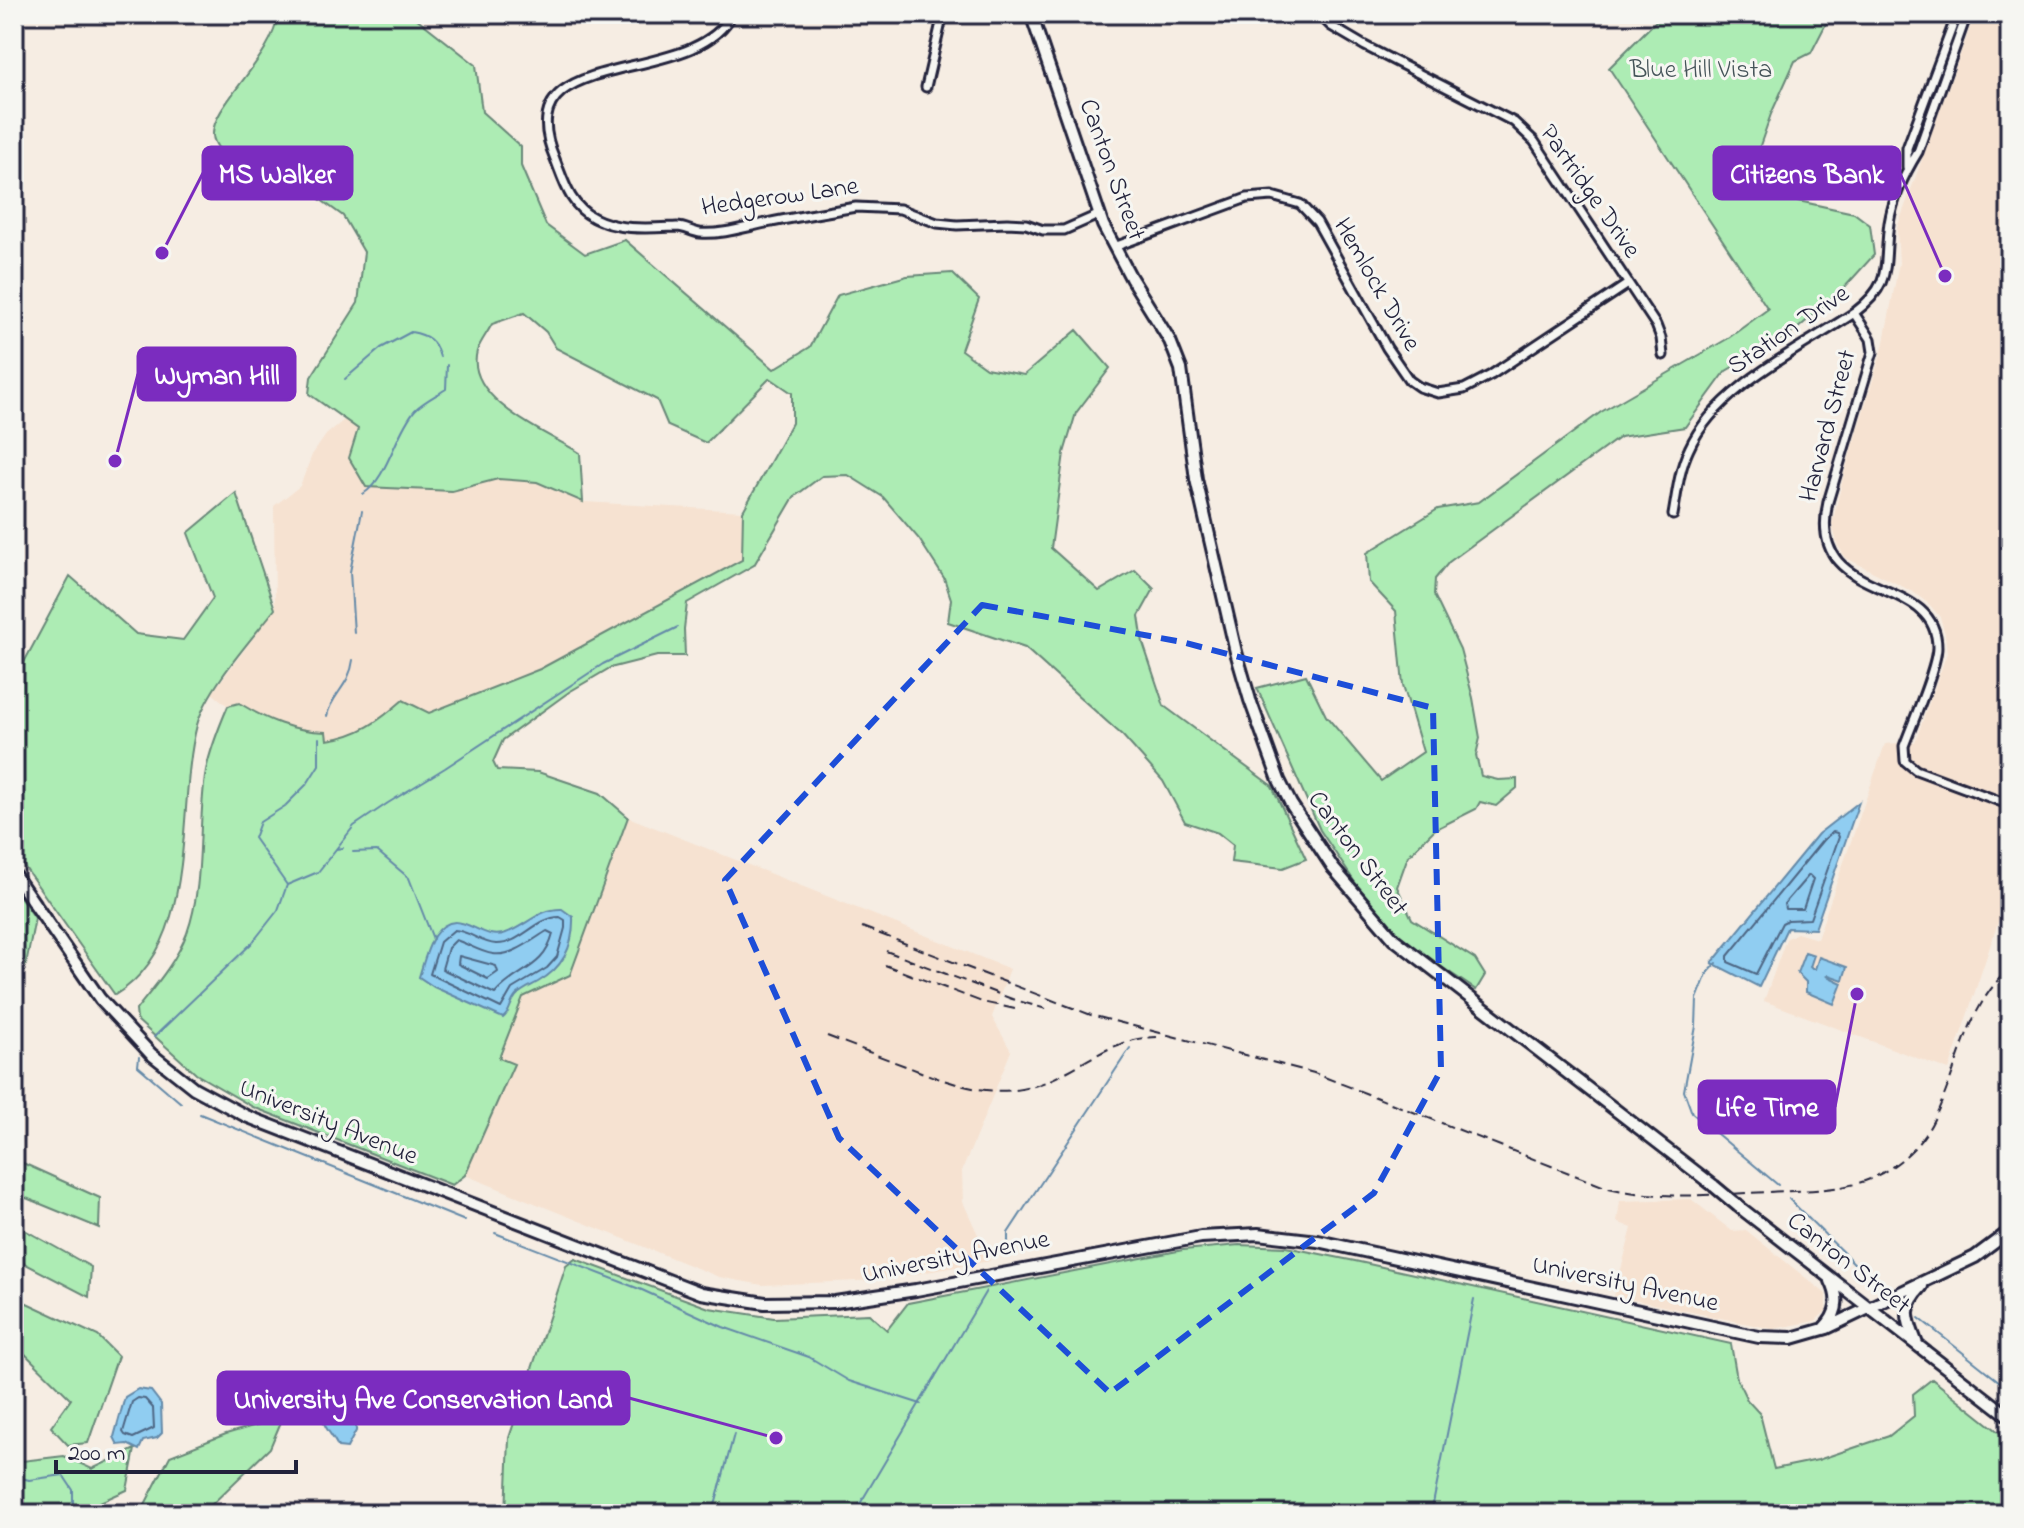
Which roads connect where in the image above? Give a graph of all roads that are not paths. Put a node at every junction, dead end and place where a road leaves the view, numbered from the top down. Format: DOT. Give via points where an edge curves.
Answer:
graph roads {
  1 [pos="732,14"];
  2 [pos="943,14"];
  3 [pos="1031,14"];
  4 [pos="1319,14"];
  5 [pos="1957,14"];
  6 [pos="1967,14"];
  7 [pos="926,87"];
  8 [pos="1907,170"];
  9 [pos="1098,215"];
  10 [pos="1114,247"];
  11 [pos="1628,284"];
  12 [pos="1854,313"];
  13 [pos="1663,355"];
  14 [pos="1673,515"];
  15 [pos="2010,805"];
  16 [pos="14,874"];
  17 [pos="2010,1231"];
  18 [pos="1828,1276"];
  19 [pos="1929,1279"];
  20 [pos="1868,1308"];
  21 [pos="1819,1331"];
  22 [pos="1917,1346"];
  23 [pos="2010,1417"];
  1 -- 9 [label="street, Hedgerow Lane" via="726,25 691,50 581,80 553,98 545,129 551,149 570,196 589,216 648,230 680,227 700,233 875,206 937,223 1026,224 1043,230 1064,230"];
  2 -- 7 [label="street"];
  3 -- 9 [label="main road, Canton Street"];
  4 -- 11 [label="street, Partridge Drive" via="1365,46 1514,122 1547,158"];
  5 -- 8 [label="street, Station Drive" via="1907,148"];
  6 -- 8 [label="street, Station Drive"];
  8 -- 12 [label="street, Station Drive" via="1891,213 1885,275 1868,303"];
  9 -- 10 [label="main road, Canton Street"];
  10 -- 11 [label="street, Hemlock Drive" via="1247,198 1292,200 1317,222 1409,380 1438,393 1464,389 1491,375"];
  10 -- 18 [label="main road, Canton Street, bridge" via="1181,369 1196,479 1236,652 1279,780 1303,825 1394,939"];
  11 -- 13 [label="street, Partridge Drive" via="1656,325"];
  12 -- 14 [label="street, Station Drive" via="1719,405 1689,448"];
  12 -- 15 [label="street, Harvard Street" via="1873,352 1828,502 1826,542 1846,569 1918,608 1933,628 1936,655 1904,746 1905,761 1916,770"];
  16 -- 21 [label="main road, University Avenue" via="100,999 151,1054 194,1088 246,1116 701,1293 794,1305 847,1301 1184,1240 1258,1234 1318,1241 1759,1337 1792,1338"];
  17 -- 19 [label="main road, University Avenue" via="1975,1257"];
  18 -- 20 [label="main road, Canton Street"];
  18 -- 21 [label="main road" via="1837,1305"];
  19 -- 20 [label="main road, University Avenue"];
  19 -- 22 [label="main road" via="1908,1308"];
  20 -- 21 [label="main road, University Avenue"];
  20 -- 22 [label="main road, Canton Street"];
  22 -- 23 [label="main road, Canton Street"];
}
